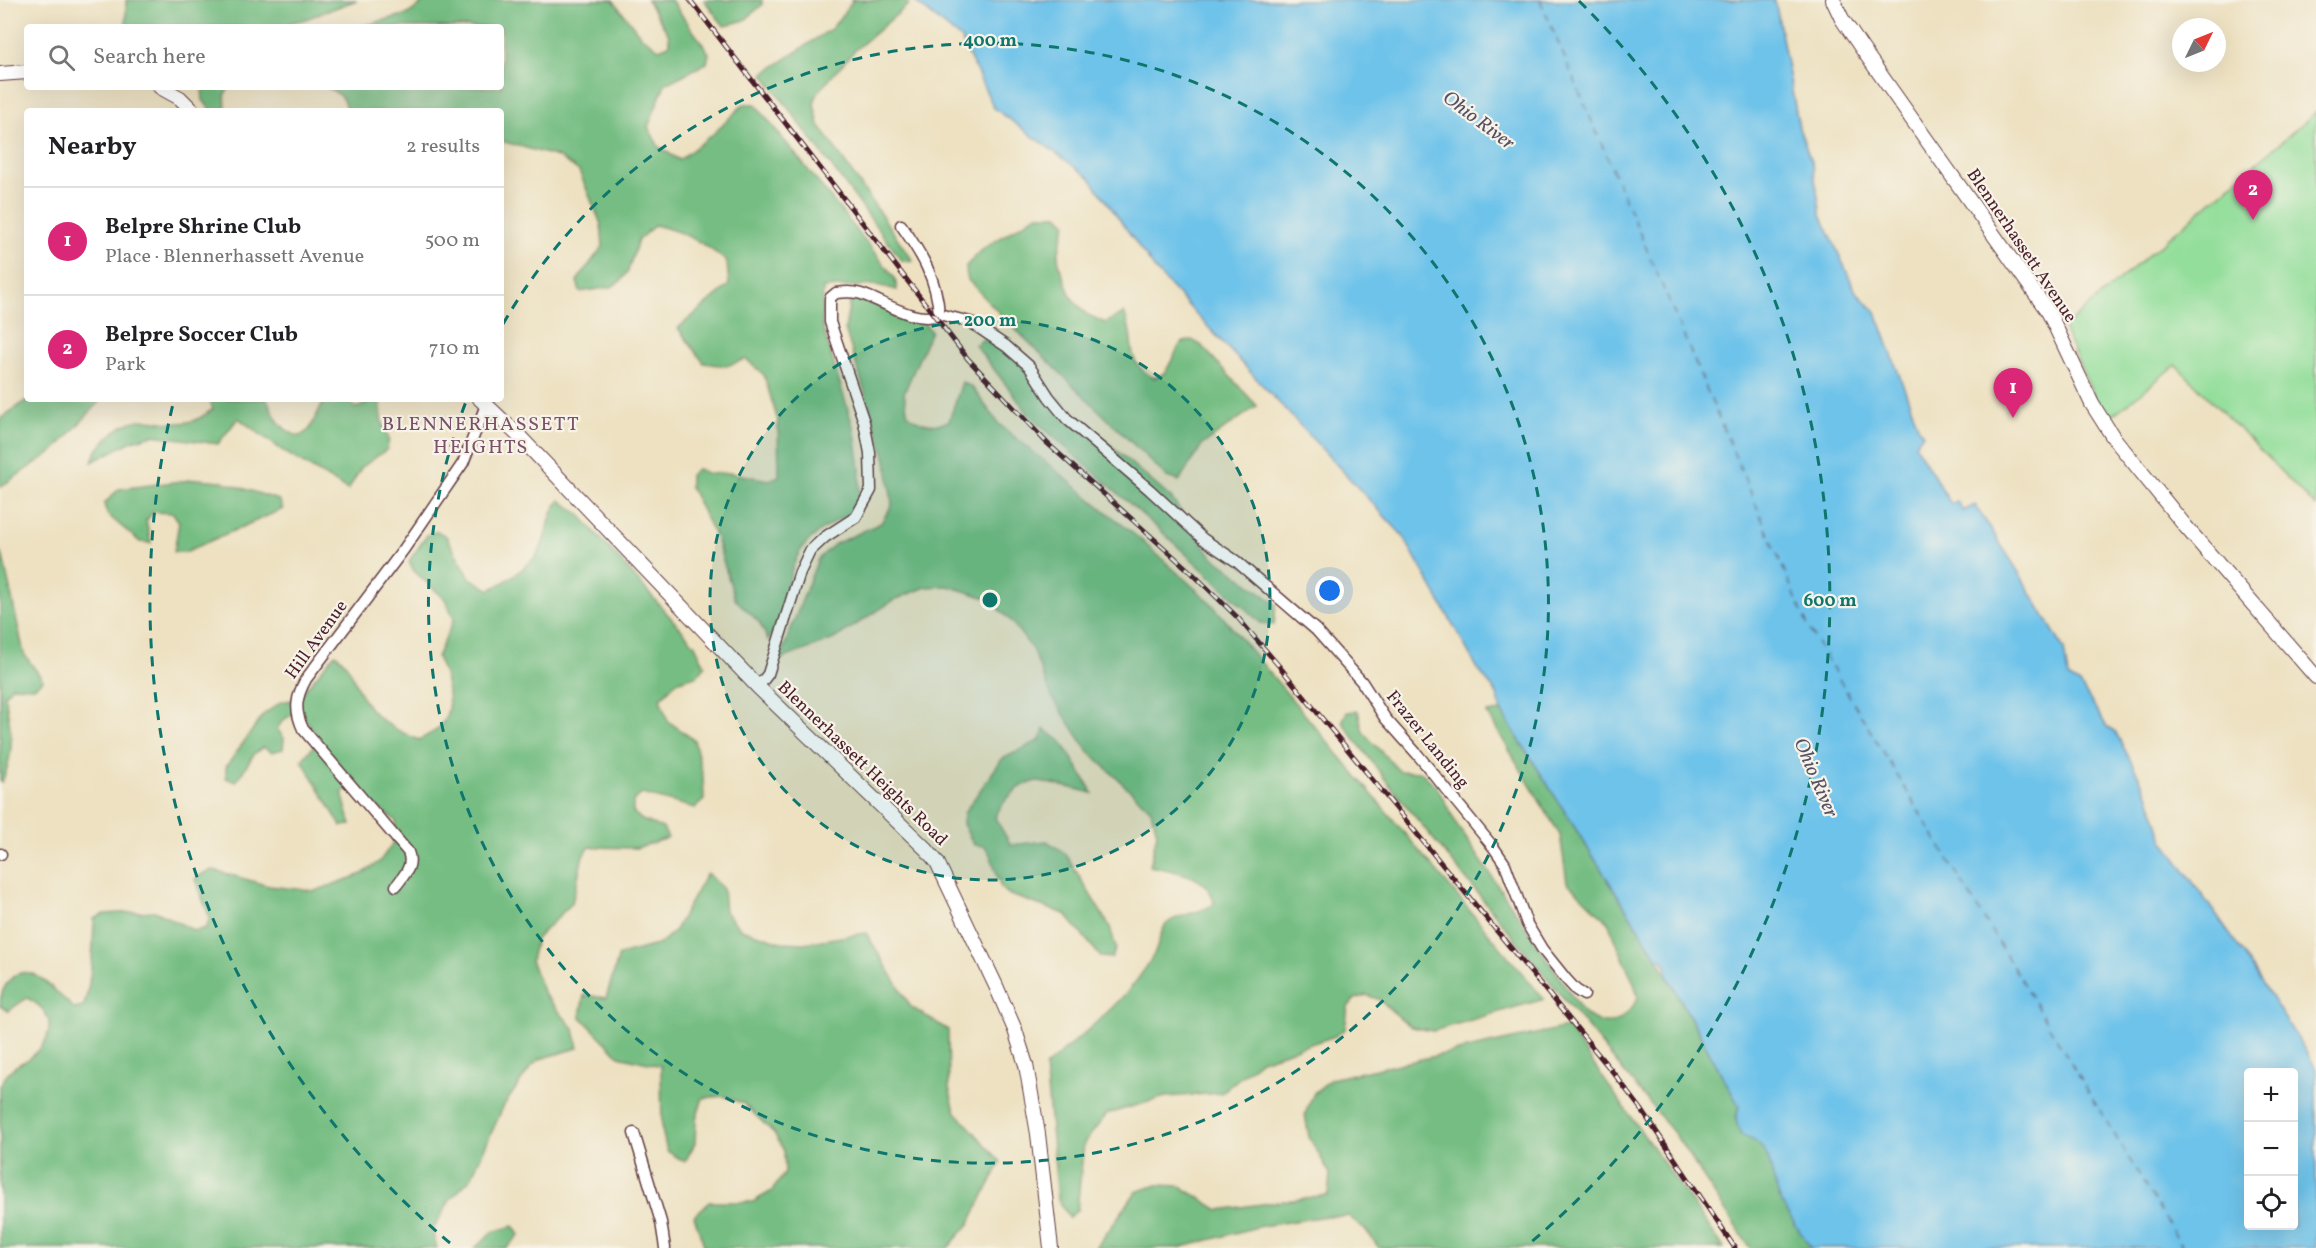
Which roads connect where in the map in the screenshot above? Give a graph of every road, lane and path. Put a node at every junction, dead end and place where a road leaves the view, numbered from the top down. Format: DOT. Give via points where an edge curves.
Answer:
graph roads {
  1 [pos="1833,0"];
  2 [pos="24,72"];
  3 [pos="0,74"];
  4 [pos="165,90"];
  5 [pos="190,108"];
  6 [pos="901,225"];
  7 [pos="939,314"];
  8 [pos="483,402"];
  9 [pos="2316,677"];
  10 [pos="758,687"];
  11 [pos="396,886"];
  12 [pos="1584,995"];
  13 [pos="634,1133"];
  14 [pos="665,1248"];
  15 [pos="1051,1248"];
  1 -- 9 [label="street, Blennerhassett Avenue" via="1863,50 2049,313 2092,404 2113,437"];
  2 -- 3 [label="street"];
  4 -- 5 [label="street"];
  6 -- 7 [label="street" via="930,269"];
  7 -- 10 [label="street, Frazer Landing" via="933,317 902,312 862,294 836,292 830,298 830,322 864,422 872,490 856,517 810,551 768,674"];
  7 -- 12 [label="street, Frazer Landing" via="970,322 1006,346 1029,366 1067,419 1203,539 1236,561 1316,630 1494,848 1505,864 1527,924 1542,949"];
  8 -- 10 [label="street, Blennerhassett Heights Road"];
  8 -- 11 [label="street, Hill Avenue" via="462,463 404,549 306,679 296,704 303,729 408,852 411,864"];
  10 -- 15 [label="street, Blennerhassett Heights Road" via="926,849 948,881 1015,1030 1026,1065"];
  13 -- 14 [label="street"];
}
